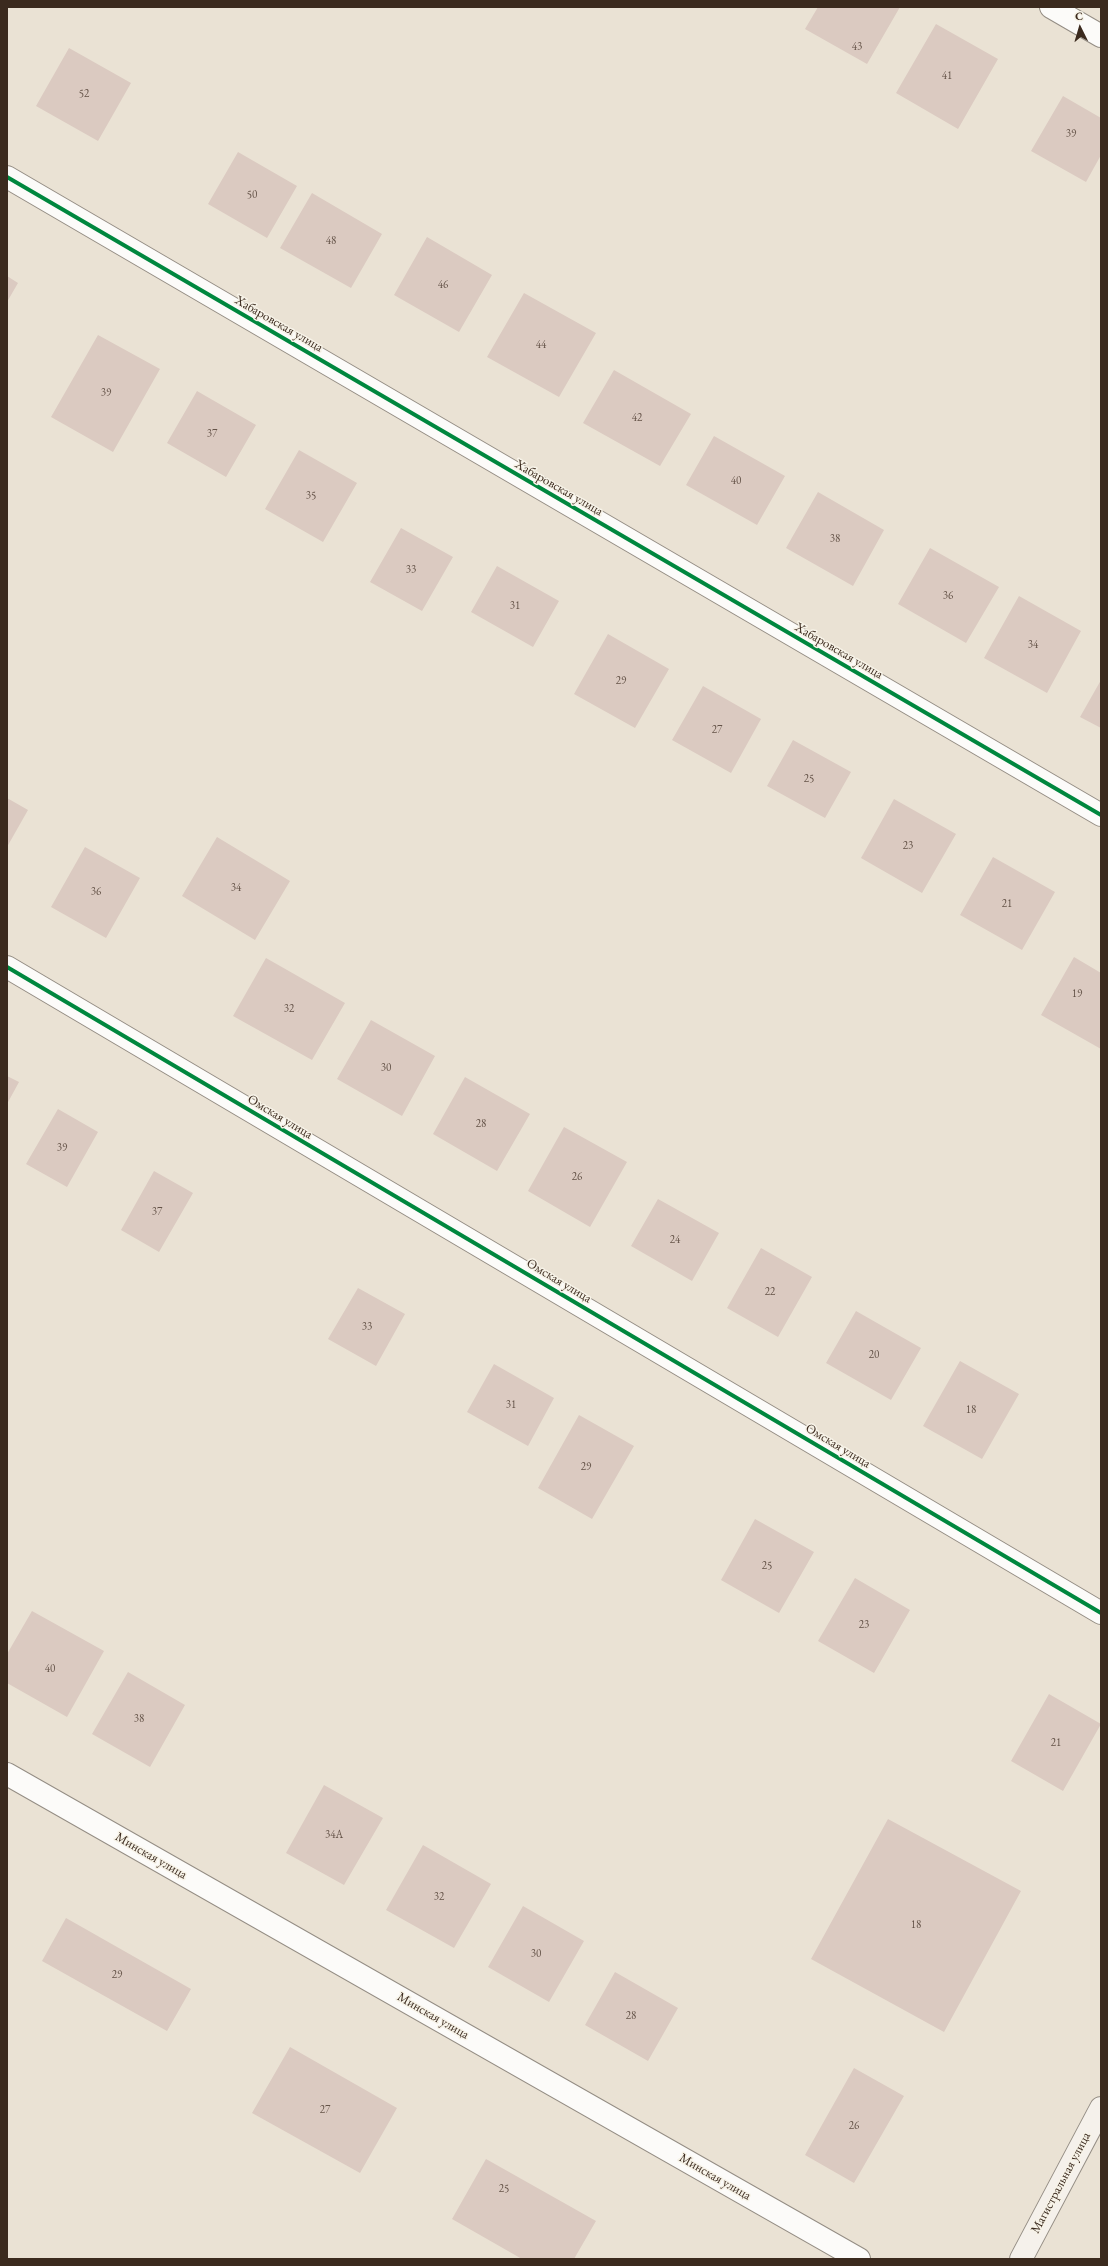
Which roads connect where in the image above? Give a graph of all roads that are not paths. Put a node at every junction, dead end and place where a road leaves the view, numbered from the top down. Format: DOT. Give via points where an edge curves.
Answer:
graph roads {
  1 [pos="1051,7"];
  2 [pos="1101,36"];
  3 [pos="7,177"];
  4 [pos="1101,815"];
  5 [pos="7,967"];
  6 [pos="1101,1613"];
  7 [pos="7,1774"];
  8 [pos="1101,2108"];
  9 [pos="859,2259"];
  10 [pos="1021,2259"];
  1 -- 2 [label="street"];
  3 -- 4 [label="street, Хабаровская улица"];
  5 -- 6 [label="street, Омская улица"];
  7 -- 9 [label="street, Минская улица"];
  8 -- 10 [label="main road, Магистральная улица"];
}
